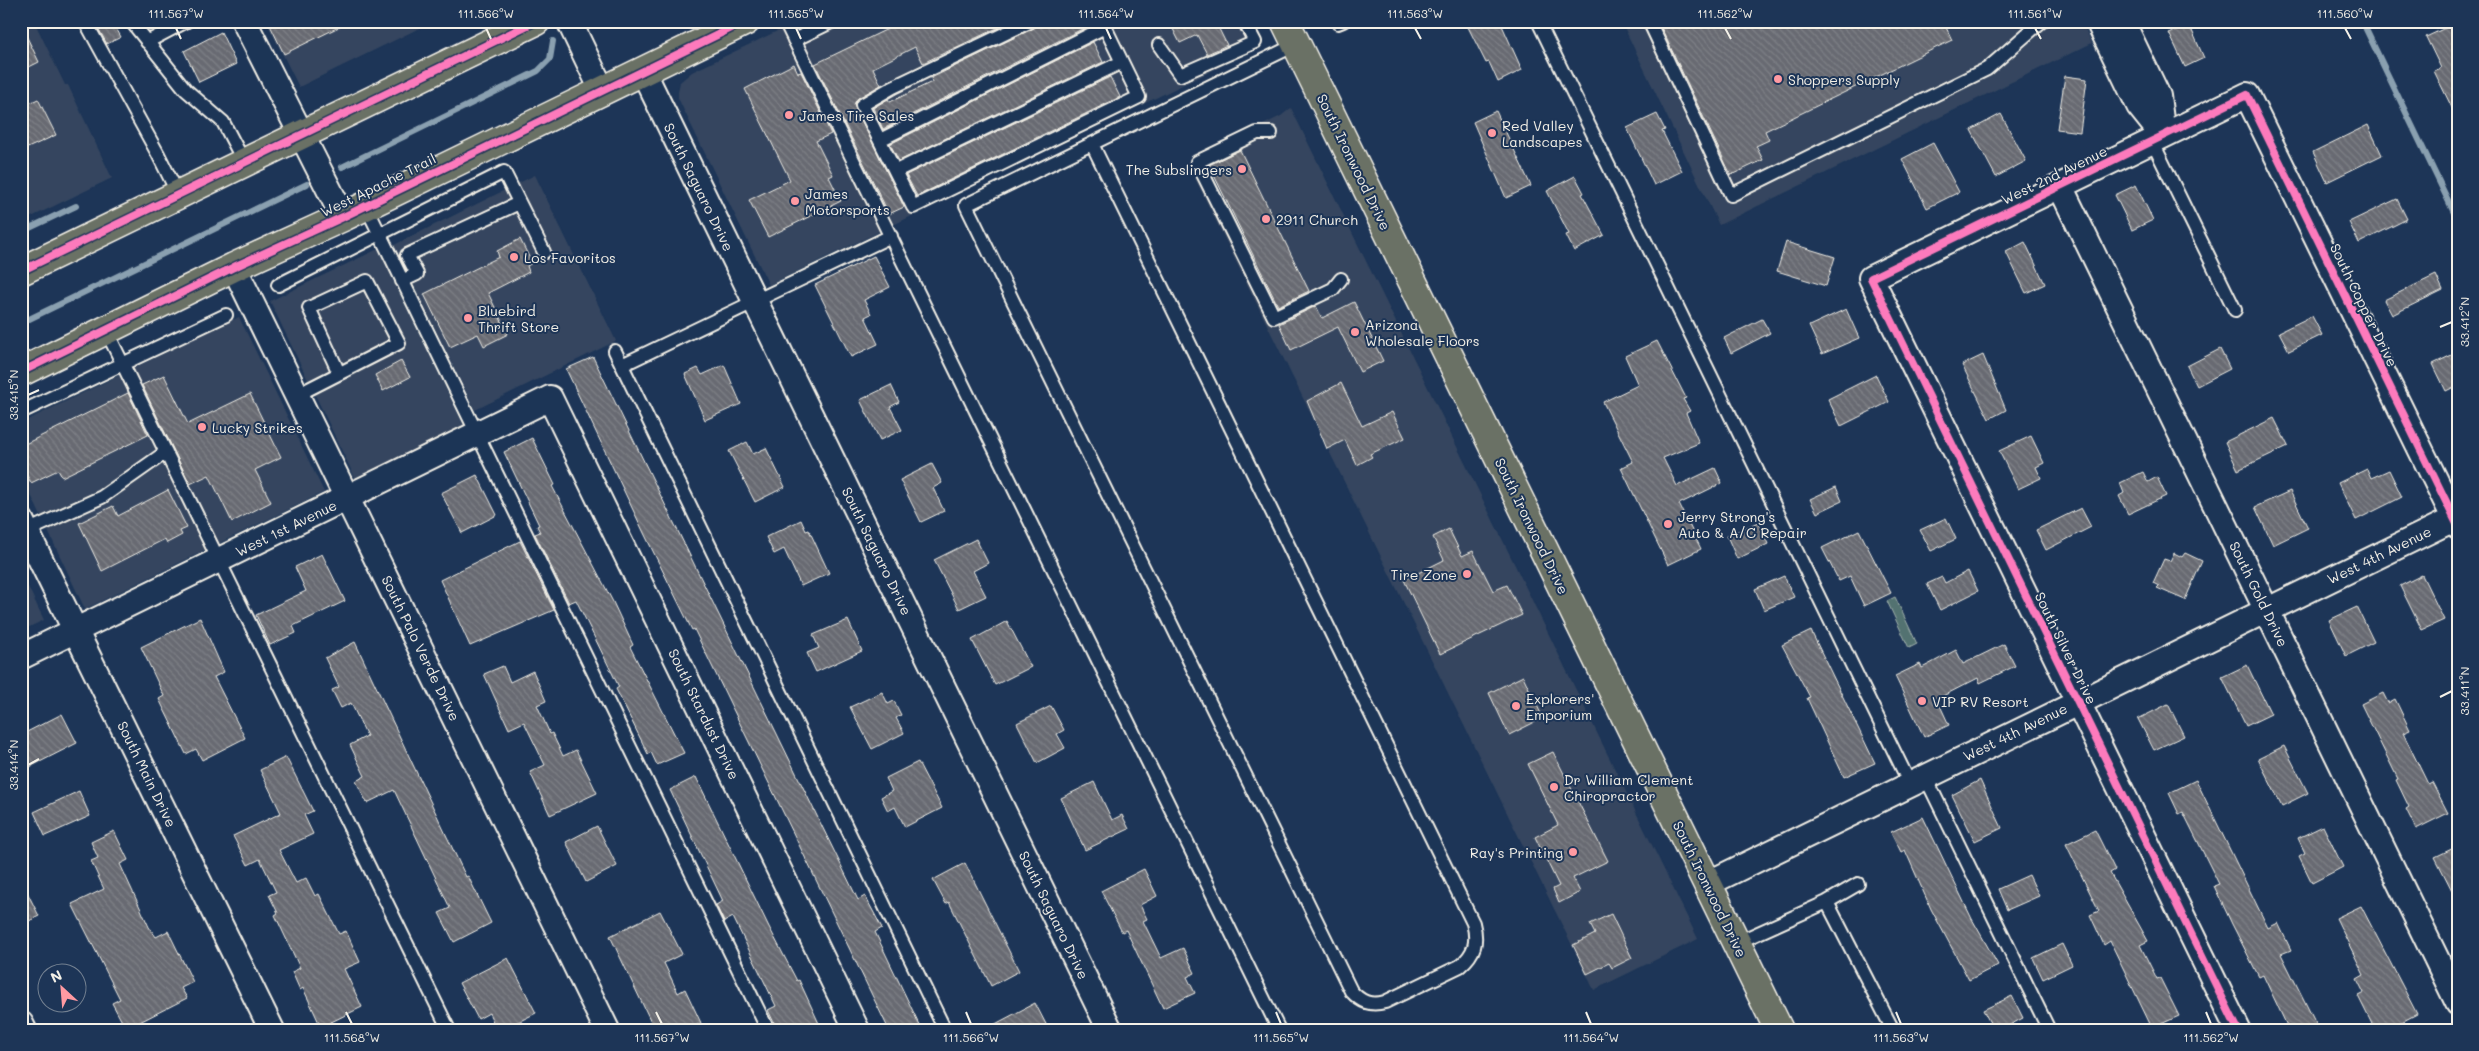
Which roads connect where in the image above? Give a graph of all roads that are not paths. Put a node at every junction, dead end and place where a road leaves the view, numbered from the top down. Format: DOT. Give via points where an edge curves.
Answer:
graph roads {
  1 [pos="85,21"];
  2 [pos="131,21"];
  3 [pos="187,21"];
  4 [pos="244,21"];
  5 [pos="536,21"];
  6 [pos="569,21"];
  7 [pos="746,21"];
  8 [pos="785,21"];
  9 [pos="833,21"];
  10 [pos="1031,21"];
  11 [pos="1244,21"];
  12 [pos="1538,21"];
  13 [pos="1649,21"];
  14 [pos="2098,21"];
  15 [pos="2122,21"];
  16 [pos="2039,22"];
  17 [pos="1104,24"];
  18 [pos="1291,33"];
  19 [pos="794,40"];
  20 [pos="147,42"];
  21 [pos="1159,45"];
  22 [pos="1122,62"];
  23 [pos="643,71"];
  24 [pos="602,90"];
  25 [pos="2247,95"];
  26 [pos="1271,133"];
  27 [pos="300,135"];
  28 [pos="2158,139"];
  29 [pos="880,140"];
  30 [pos="1092,144"];
  31 [pos="244,162"];
  32 [pos="896,171"];
  33 [pos="2060,186"];
  34 [pos="178,194"];
  35 [pos="519,203"];
  36 [pos="354,212"];
  37 [pos="379,233"];
  38 [pos="891,236"];
  39 [pos="544,252"];
  40 [pos="234,267"];
  41 [pos="21,271"];
  42 [pos="1871,278"];
  43 [pos="1341,279"];
  44 [pos="402,280"];
  45 [pos="278,285"];
  46 [pos="755,302"];
  47 [pos="2235,310"];
  48 [pos="226,315"];
  49 [pos="106,330"];
  50 [pos="615,351"];
  51 [pos="122,364"];
  52 [pos="622,365"];
  53 [pos="21,372"];
  54 [pos="340,373"];
  55 [pos="297,395"];
  56 [pos="550,398"];
  57 [pos="21,412"];
  58 [pos="477,434"];
  59 [pos="166,452"];
  60 [pos="348,498"];
  61 [pos="2457,520"];
  62 [pos="24,525"];
  63 [pos="220,560"];
  64 [pos="2266,610"];
  65 [pos="77,630"];
  66 [pos="21,657"];
  67 [pos="2078,701"];
  68 [pos="1918,780"];
  69 [pos="1707,884"];
  70 [pos="1858,884"];
  71 [pos="1827,902"];
  72 [pos="1736,943"];
  73 [pos="2458,1003"];
  74 [pos="21,1024"];
  75 [pos="24,1030"];
  76 [pos="272,1030"];
  77 [pos="449,1030"];
  78 [pos="607,1030"];
  79 [pos="768,1030"];
  80 [pos="858,1030"];
  81 [pos="945,1030"];
  82 [pos="1110,1030"];
  83 [pos="1279,1030"];
  84 [pos="1779,1030"];
  85 [pos="1893,1030"];
  86 [pos="2049,1030"];
  87 [pos="2238,1030"];
  1 -- 34 [label="lane"];
  2 -- 20 [label="lane"];
  3 -- 20 [label="lane"];
  4 -- 27 [label="street"];
  5 -- 27 [label="main road"];
  6 -- 24 [label="street"];
  7 -- 23 [label="main road, West Apache Trail"];
  8 -- 19 [label="lane"];
  9 -- 19 [label="lane"];
  10 -- 29 [label="lane" via="862,105"];
  11 -- 21 [label="lane" via="1255,42 1180,75"];
  12 -- 68 [label="lane"];
  13 -- 16 [label="lane" via="1731,194 1987,69"];
  14 -- 28 [label="street"];
  15 -- 28 [label="street" via="2158,96"];
  17 -- 22 [label="lane"];
  17 -- 29 [label="lane"];
  18 -- 30 [label="lane"];
  18 -- 69 [label="main road, South Ironwood Drive"];
  19 -- 38 [label="lane"];
  20 -- 31 [label="lane" via="186,90 223,122"];
  22 -- 32 [label="lane"];
  22 -- 32 [label="lane" via="1139,97 914,207"];
  23 -- 24 [label="main road, West Apache Trail"];
  23 -- 46 [label="street, South Saguaro Drive"];
  24 -- 36 [label="main road, West Apache Trail"];
  25 -- 28 [label="street, West 2nd Avenue"];
  25 -- 61 [label="street, South Copper Drive"];
  26 -- 43 [label="lane" via="1257,133 1197,162 1274,317 1334,289"];
  27 -- 31 [label="main road"];
  27 -- 36 [label="street"];
  28 -- 33 [label="street, West 2nd Avenue"];
  28 -- 47 [label="lane"];
  29 -- 32 [label="lane"];
  30 -- 30 [label="lane" via="966,206 1351,990 1365,1002 1374,1005 1385,1002 1460,966 1470,958 1475,948 1473,923"];
  31 -- 34 [label="main road"];
  33 -- 42 [label="street, West 2nd Avenue"];
  33 -- 64 [label="street, South Gold Drive"];
  34 -- 41 [label="main road"];
  35 -- 37 [label="lane" via="504,172"];
  35 -- 39 [label="lane"];
  35 -- 44 [label="lane" via="407,255 417,274"];
  36 -- 37 [label="lane"];
  36 -- 40 [label="main road, West Apache Trail"];
  37 -- 44 [label="lane"];
  37 -- 45 [label="lane"];
  38 -- 46 [label="lane"];
  38 -- 83 [label="lane"];
  40 -- 49 [label="main road, West Apache Trail"];
  40 -- 55 [label="street, South Palo Verde Drive"];
  42 -- 67 [label="street, South Silver Drive"];
  44 -- 58 [label="lane"];
  46 -- 52 [label="lane"];
  46 -- 82 [label="street, South Saguaro Drive"];
  48 -- 51 [label="lane"];
  49 -- 51 [label="lane"];
  49 -- 53 [label="main road, West Apache Trail"];
  50 -- 52 [label="lane"];
  51 -- 57 [label="lane"];
  51 -- 59 [label="lane"];
  52 -- 81 [label="lane"];
  54 -- 54 [label="lane" via="399,343 367,281 309,308"];
  54 -- 55 [label="lane"];
  55 -- 60 [label="street, South Palo Verde Drive"];
  56 -- 58 [label="street, West 1st Avenue"];
  56 -- 80 [label="street, South Stardust Drive"];
  58 -- 60 [label="street, West 1st Avenue"];
  58 -- 79 [label="lane"];
  59 -- 62 [label="lane" via="102,497"];
  59 -- 63 [label="lane"];
  60 -- 63 [label="street, West 1st Avenue"];
  60 -- 78 [label="street, South Palo Verde Drive"];
  61 -- 64 [label="street, West 4th Avenue"];
  62 -- 65 [label="street, South Main Drive"];
  63 -- 65 [label="street, West 1st Avenue"];
  63 -- 77 [label="lane"];
  64 -- 67 [label="street, West 4th Avenue"];
  64 -- 73 [label="street, South Gold Drive"];
  65 -- 66 [label="street, West 1st Avenue"];
  65 -- 76 [label="street, South Main Drive"];
  67 -- 68 [label="street, West 4th Avenue"];
  67 -- 87 [label="street, South Silver Drive"];
  68 -- 69 [label="street, West 4th Avenue"];
  68 -- 86 [label="lane"];
  69 -- 72 [label="main road, South Ironwood Drive"];
  70 -- 71 [label="lane"];
  71 -- 72 [label="lane"];
  71 -- 85 [label="lane"];
  72 -- 84 [label="main road, South Ironwood Drive"];
  74 -- 75 [label="street"];
}
